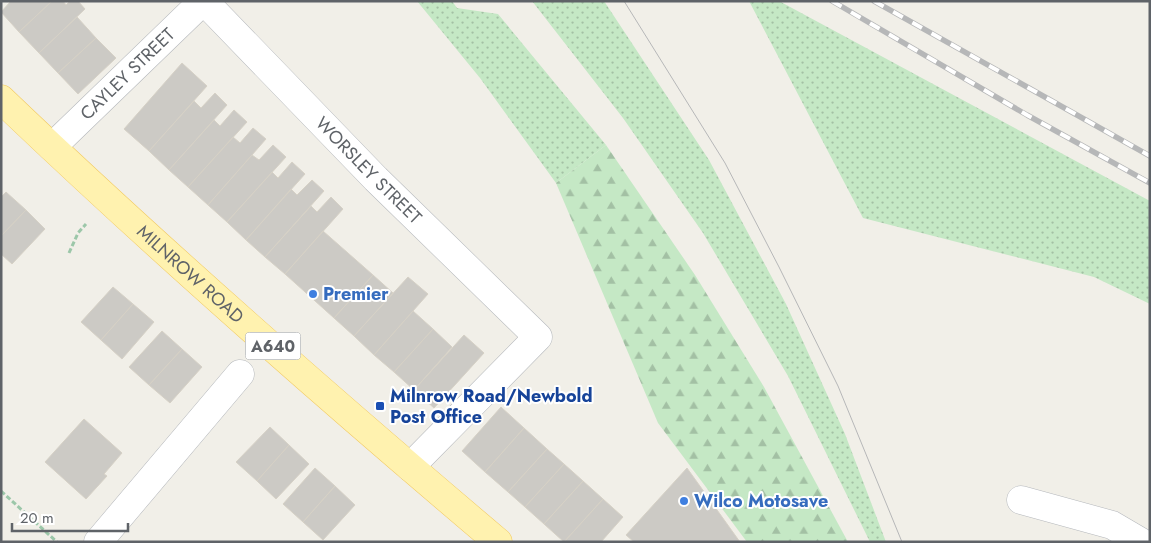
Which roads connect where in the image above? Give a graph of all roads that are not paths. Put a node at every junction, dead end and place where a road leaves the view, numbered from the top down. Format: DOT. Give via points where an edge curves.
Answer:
graph roads {
  1 [pos="203,1"];
  2 [pos="1,99"];
  3 [pos="52,147"];
  4 [pos="240,374"];
  5 [pos="410,467"];
  6 [pos="1021,500"];
  7 [pos="98,542"];
  8 [pos="498,542"];
  9 [pos="1141,542"];
  1 -- 3 [label="street, CAYLEY STREET"];
  1 -- 5 [label="street, WORSLEY STREET" via="376,179 538,336"];
  2 -- 3 [label="main road, MILNROW ROAD / A640"];
  3 -- 5 [label="main road, MILNROW ROAD / A640"];
  4 -- 7 [label="street"];
  5 -- 8 [label="main road, MILNROW ROAD / A640"];
  6 -- 9 [label="street" via="1112,525"];
}
